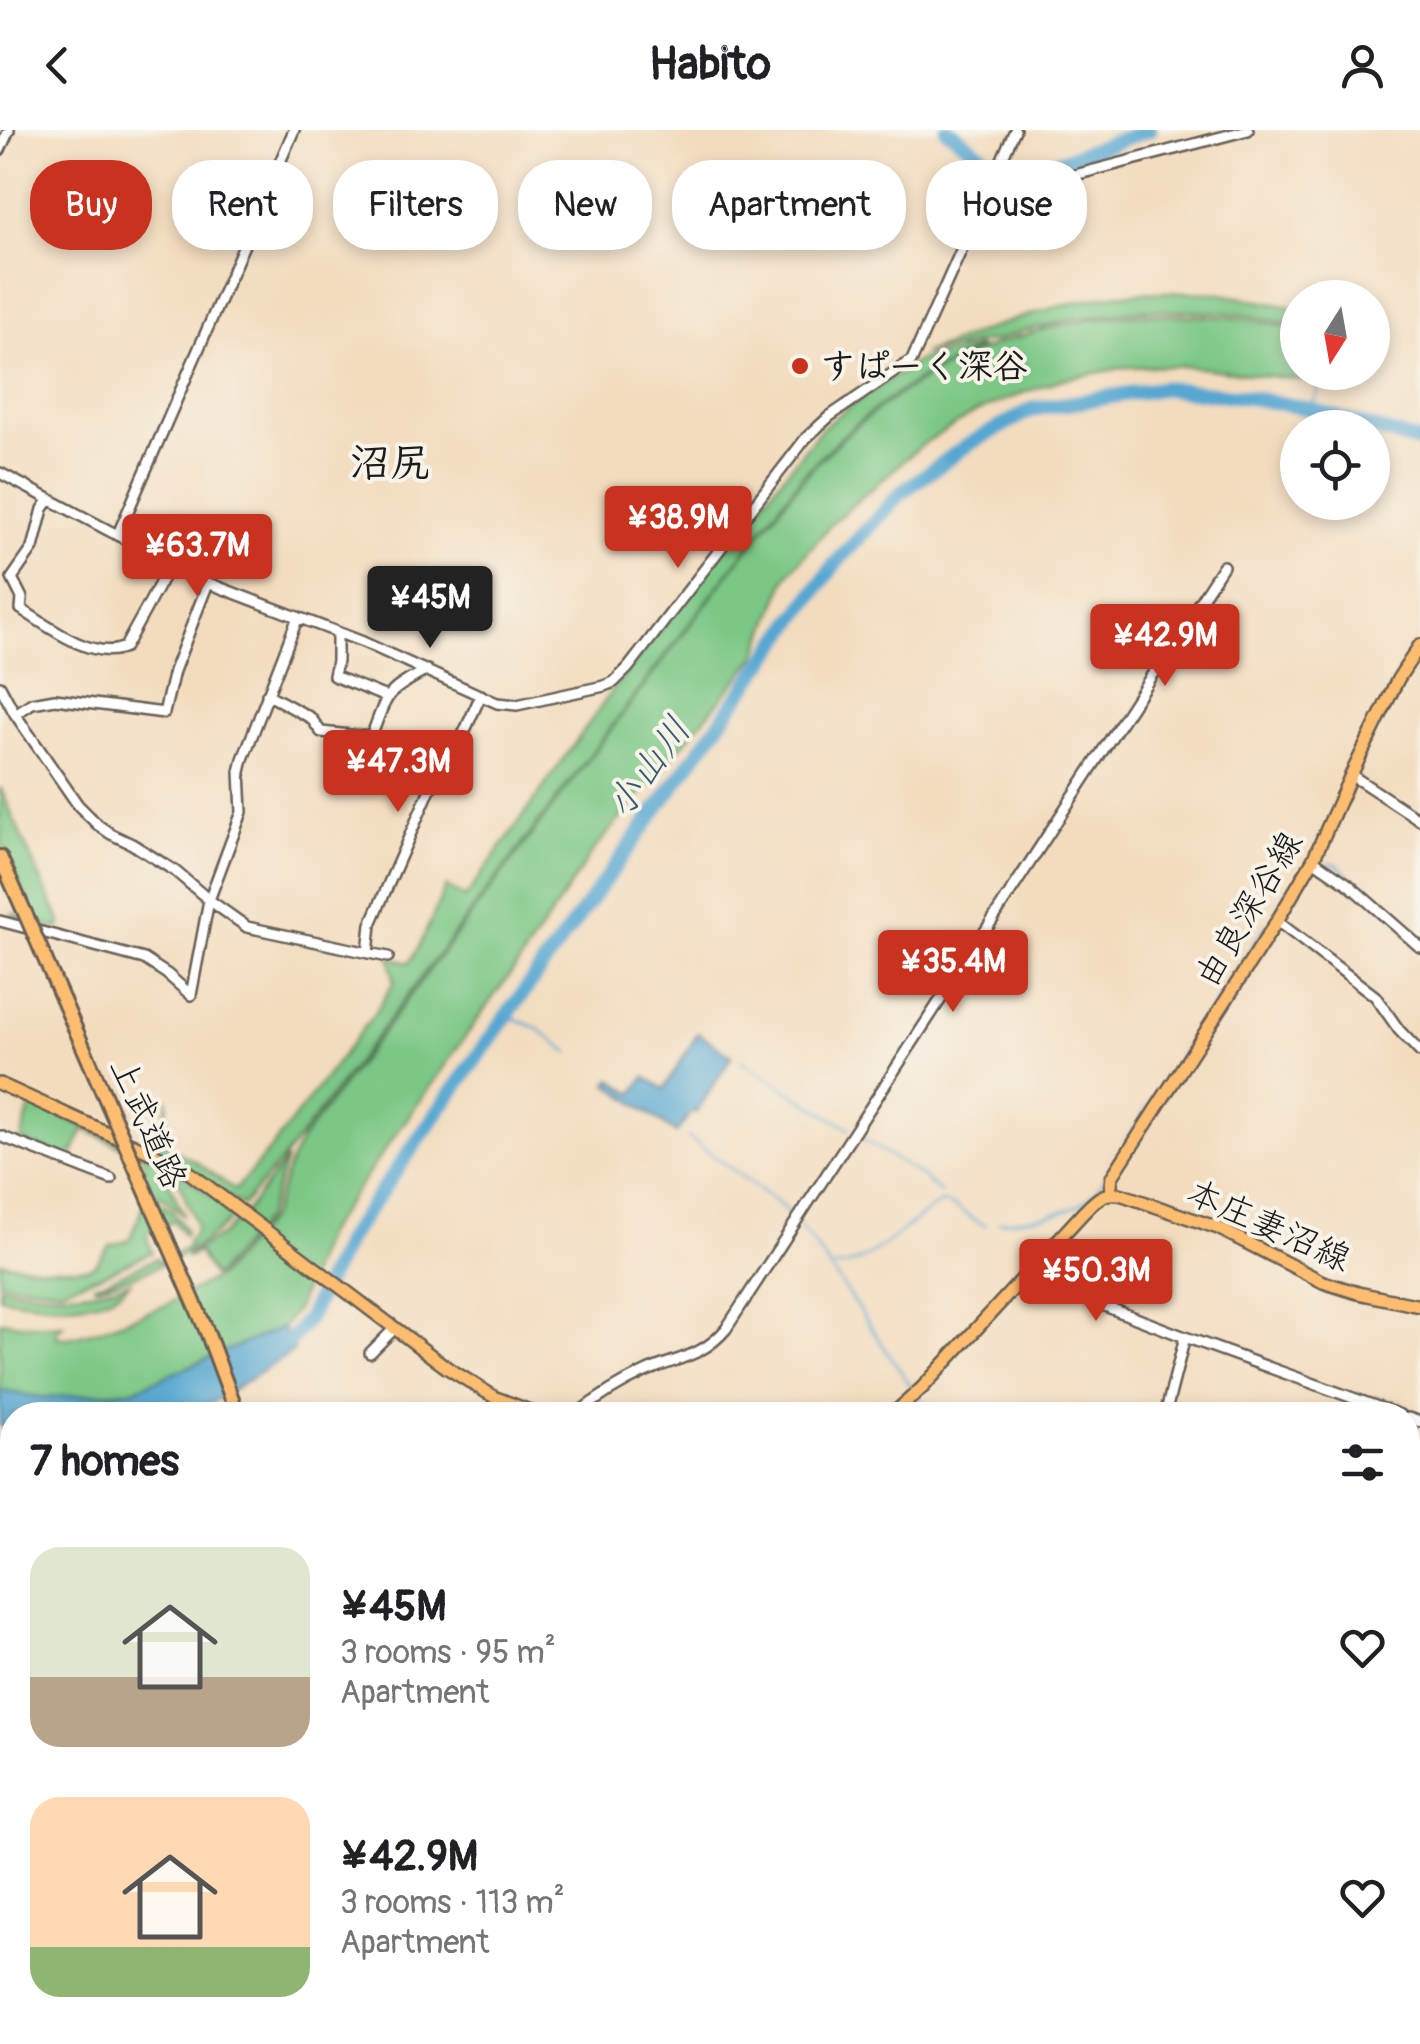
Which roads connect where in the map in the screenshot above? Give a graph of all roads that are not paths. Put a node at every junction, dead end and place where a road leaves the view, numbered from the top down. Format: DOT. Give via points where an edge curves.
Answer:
graph roads {
  1 [pos="8,130"];
  2 [pos="294,130"];
  3 [pos="1016,130"];
  4 [pos="1248,130"];
  5 [pos="0,150"];
  6 [pos="1001,160"];
  7 [pos="1087,172"];
  8 [pos="961,250"];
  9 [pos="0,473"];
  10 [pos="50,499"];
  11 [pos="118,534"];
  12 [pos="171,563"];
  13 [pos="1222,566"];
  14 [pos="208,583"];
  15 [pos="298,617"];
  16 [pos="337,632"];
  17 [pos="1420,645"];
  18 [pos="427,670"];
  19 [pos="0,686"];
  20 [pos="267,694"];
  21 [pos="481,695"];
  22 [pos="386,697"];
  23 [pos="16,714"];
  24 [pos="1352,774"];
  25 [pos="1420,820"];
  26 [pos="0,857"];
  27 [pos="1313,860"];
  28 [pos="209,900"];
  29 [pos="1276,921"];
  30 [pos="0,922"];
  31 [pos="1420,946"];
  32 [pos="368,953"];
  33 [pos="388,957"];
  34 [pos="1420,1052"];
  35 [pos="0,1084"];
  36 [pos="0,1136"];
  37 [pos="111,1180"];
  38 [pos="1110,1193"];
  39 [pos="1028,1274"];
  40 [pos="1420,1306"];
  41 [pos="391,1326"];
  42 [pos="1185,1338"];
  43 [pos="370,1352"];
  44 [pos="233,1402"];
  45 [pos="506,1402"];
  46 [pos="596,1402"];
  47 [pos="906,1402"];
  48 [pos="1168,1402"];
  49 [pos="1364,1402"];
  1 -- 5 [label="street"];
  2 -- 11 [label="street"];
  3 -- 6 [label="street"];
  4 -- 7 [label="street"];
  8 -- 21 [label="street" via="912,360 806,438 620,678 518,705"];
  9 -- 10 [label="street"];
  10 -- 11 [label="street"];
  10 -- 12 [label="street" via="32,548 12,578 22,609 58,634 90,648 125,647"];
  11 -- 12 [label="street"];
  12 -- 14 [label="street"];
  13 -- 46 [label="street" via="726,1329 687,1358 639,1375"];
  14 -- 15 [label="street"];
  14 -- 23 [label="street" via="164,713 54,698"];
  15 -- 16 [label="street"];
  15 -- 20 [label="street"];
  16 -- 18 [label="street"];
  16 -- 22 [label="street" via="334,676"];
  17 -- 24 [label="main road, 由良深谷線"];
  18 -- 21 [label="street"];
  18 -- 22 [label="street"];
  19 -- 23 [label="street"];
  20 -- 22 [label="street" via="311,718 321,732 371,737"];
  20 -- 28 [label="street" via="240,772 242,812"];
  21 -- 32 [label="street" via="444,777 431,786 371,924"];
  23 -- 28 [label="street" via="88,815"];
  24 -- 25 [label="street"];
  24 -- 27 [label="main road, 由良深谷線"];
  26 -- 44 [label="highway, 上武道路, bridge"];
  27 -- 29 [label="main road, 由良深谷線"];
  27 -- 31 [label="street"];
  28 -- 30 [label="street" via="190,995 133,955"];
  28 -- 32 [label="street" via="247,927"];
  29 -- 34 [label="street" via="1375,996"];
  29 -- 38 [label="main road, 由良深谷線" via="1112,1177"];
  32 -- 33 [label="street"];
  35 -- 41 [label="main road" via="182,1167"];
  36 -- 37 [label="street"];
  38 -- 39 [label="main road"];
  38 -- 40 [label="main road, 本庄妻沼線" via="1218,1228 1323,1282"];
  39 -- 42 [label="street"];
  39 -- 47 [label="main road"];
  41 -- 43 [label="street"];
  41 -- 45 [label="main road"];
  42 -- 48 [label="street"];
  42 -- 49 [label="street"];
}
